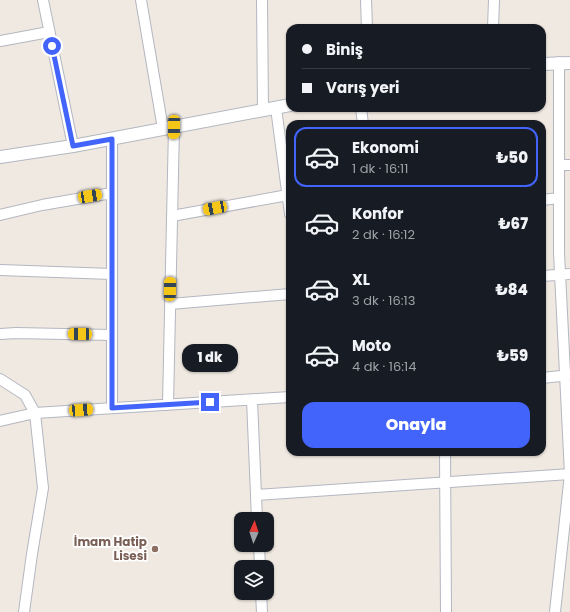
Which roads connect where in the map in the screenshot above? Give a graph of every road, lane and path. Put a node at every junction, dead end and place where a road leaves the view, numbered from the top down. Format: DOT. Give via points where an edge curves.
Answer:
graph roads {
  1 [pos="43,0"];
  2 [pos="141,0"];
  3 [pos="262,0"];
  4 [pos="366,0"];
  5 [pos="494,0"];
  6 [pos="367,24"];
  7 [pos="493,24"];
  8 [pos="49,32"];
  9 [pos="0,41"];
  10 [pos="564,62"];
  11 [pos="546,64"];
  12 [pos="286,106"];
  13 [pos="276,108"];
  14 [pos="263,110"];
  15 [pos="168,128"];
  16 [pos="112,139"];
  17 [pos="73,146"];
  18 [pos="0,157"];
  19 [pos="559,165"];
  20 [pos="570,165"];
  21 [pos="286,180"];
  22 [pos="112,193"];
  23 [pos="286,195"];
  24 [pos="559,198"];
  25 [pos="546,200"];
  26 [pos="0,215"];
  27 [pos="172,216"];
  28 [pos="0,270"];
  29 [pos="112,274"];
  30 [pos="565,274"];
  31 [pos="546,276"];
  32 [pos="286,294"];
  33 [pos="170,304"];
  34 [pos="0,334"];
  35 [pos="112,334"];
  36 [pos="568,375"];
  37 [pos="0,378"];
  38 [pos="546,378"];
  39 [pos="286,397"];
  40 [pos="252,400"];
  41 [pos="168,405"];
  42 [pos="112,408"];
  43 [pos="35,413"];
  44 [pos="0,422"];
  45 [pos="445,456"];
  46 [pos="570,474"];
  47 [pos="446,482"];
  48 [pos="256,495"];
  49 [pos="257,512"];
  50 [pos="261,600"];
  51 [pos="24,612"];
  52 [pos="262,612"];
  53 [pos="446,612"];
  54 [pos="555,612"];
  1 -- 8 [label="street"];
  2 -- 15 [label="street"];
  3 -- 14 [label="street"];
  4 -- 6 [label="street"];
  5 -- 7 [label="street"];
  8 -- 9 [label="street"];
  8 -- 17 [label="street"];
  10 -- 11 [label="street"];
  10 -- 19 [label="street"];
  12 -- 13 [label="street"];
  13 -- 14 [label="street"];
  13 -- 21 [label="street"];
  14 -- 15 [label="street"];
  15 -- 16 [label="street"];
  15 -- 27 [label="street"];
  16 -- 17 [label="street"];
  16 -- 22 [label="street"];
  17 -- 18 [label="street"];
  19 -- 20 [label="street"];
  19 -- 24 [label="street"];
  22 -- 26 [label="street"];
  22 -- 29 [label="street"];
  23 -- 27 [label="street"];
  24 -- 25 [label="street"];
  24 -- 30 [label="street" via="559,253"];
  27 -- 33 [label="street"];
  28 -- 29 [label="street"];
  29 -- 35 [label="street"];
  30 -- 31 [label="street"];
  30 -- 36 [label="street"];
  32 -- 33 [label="street"];
  33 -- 41 [label="street"];
  34 -- 35 [label="street"];
  35 -- 42 [label="street"];
  36 -- 38 [label="street"];
  36 -- 46 [label="street"];
  37 -- 43 [label="street" via="25,395"];
  39 -- 40 [label="street"];
  40 -- 41 [label="street"];
  40 -- 48 [label="street"];
  41 -- 42 [label="street"];
  42 -- 43 [label="street"];
  43 -- 44 [label="street"];
  43 -- 51 [label="street" via="43,488"];
  45 -- 47 [label="street"];
  46 -- 47 [label="street"];
  46 -- 54 [label="street"];
  47 -- 48 [label="street"];
  47 -- 53 [label="street"];
  48 -- 49 [label="street"];
  50 -- 52 [label="street"];
}
